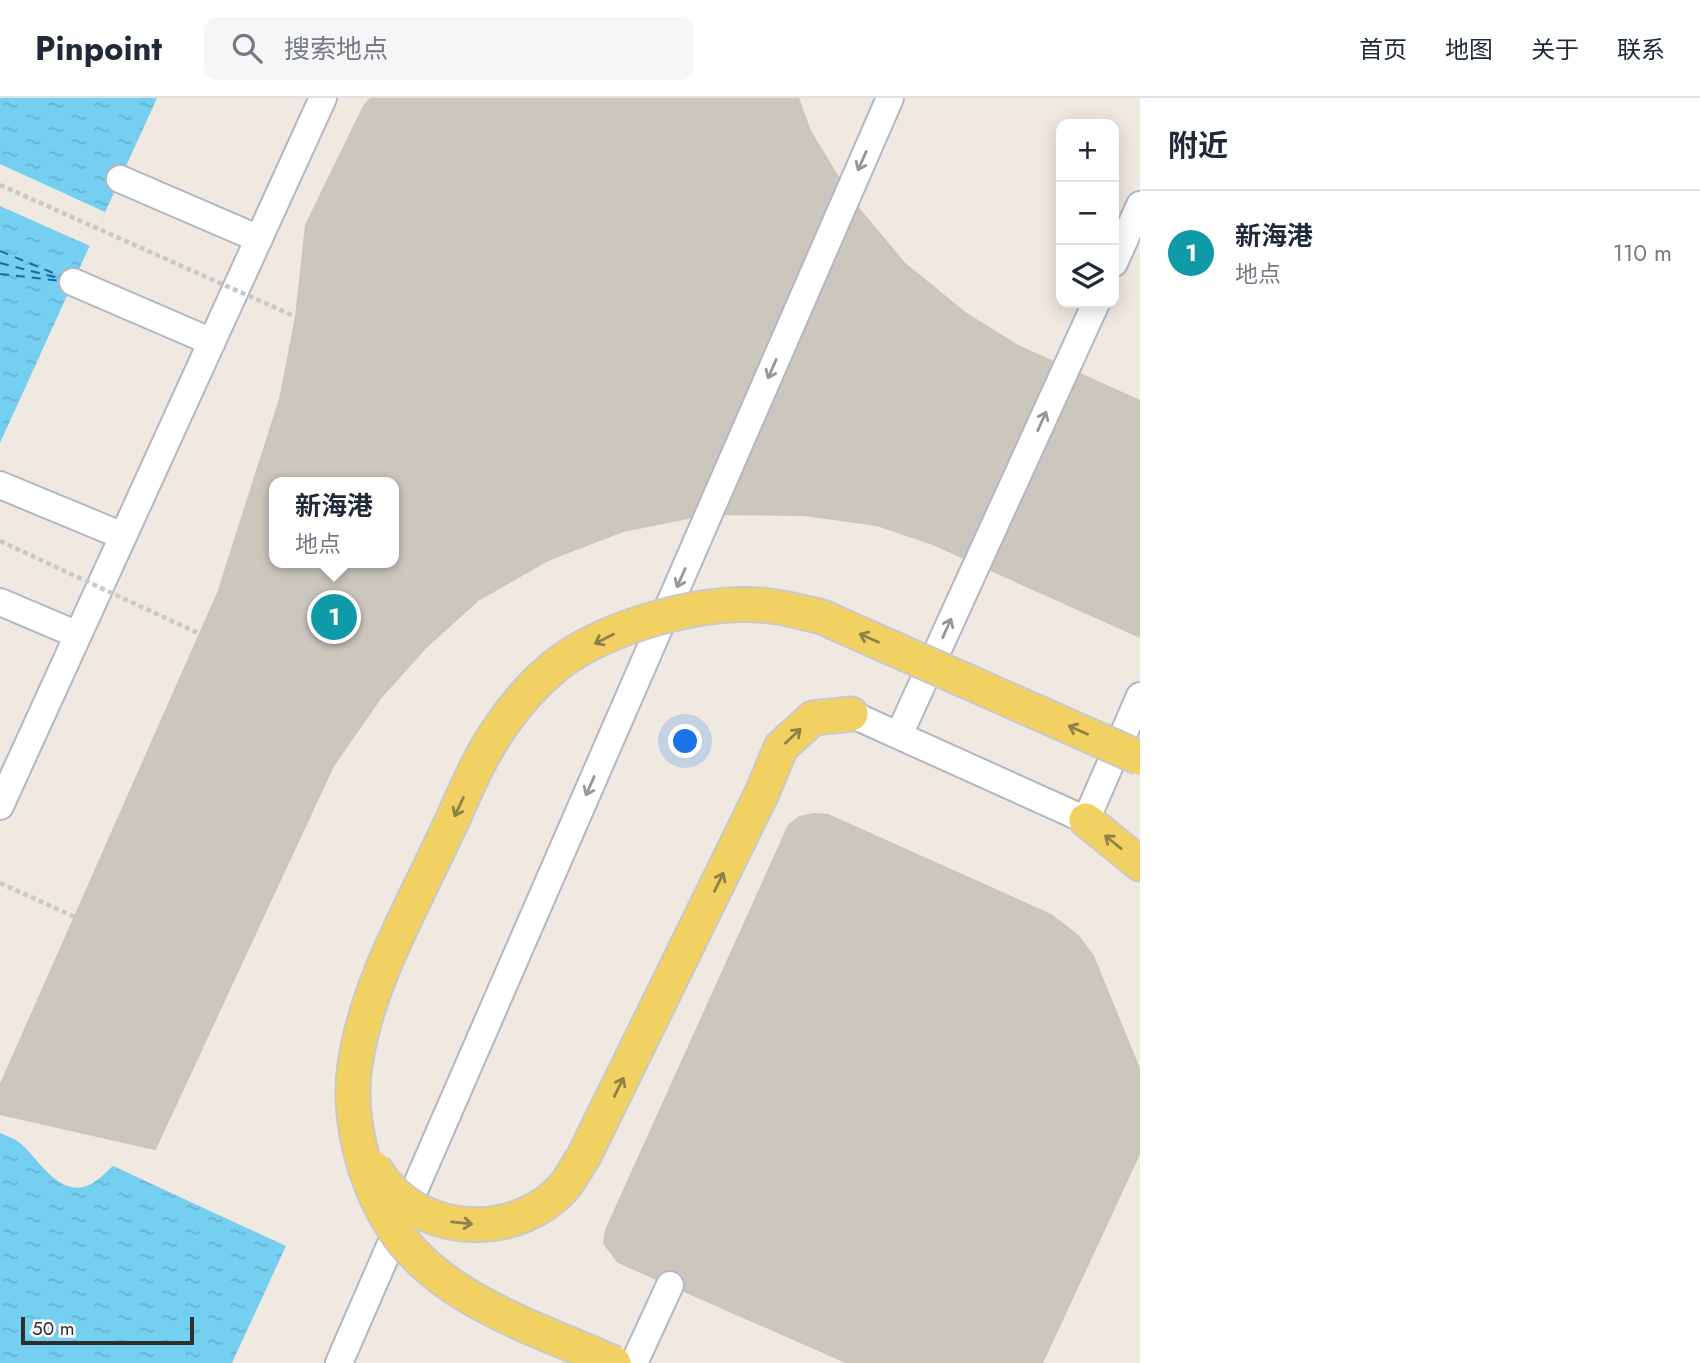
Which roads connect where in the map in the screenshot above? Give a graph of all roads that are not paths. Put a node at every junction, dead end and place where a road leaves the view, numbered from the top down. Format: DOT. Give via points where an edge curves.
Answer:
graph roads {
  1 [pos="323,98"];
  2 [pos="890,98"];
  3 [pos="120,179"];
  4 [pos="1140,205"];
  5 [pos="259,239"];
  6 [pos="1119,252"];
  7 [pos="73,282"];
  8 [pos="1094,308"];
  9 [pos="212,342"];
  10 [pos="0,485"];
  11 [pos="123,536"];
  12 [pos="0,602"];
  13 [pos="78,635"];
  14 [pos="1140,696"];
  15 [pos="851,714"];
  16 [pos="899,735"];
  17 [pos="1140,758"];
  18 [pos="0,806"];
  19 [pos="1086,820"];
  20 [pos="1140,864"];
  21 [pos="356,1113"];
  22 [pos="670,1285"];
  23 [pos="339,1363"];
  24 [pos="614,1363"];
  25 [pos="634,1363"];
  1 -- 5 [label="lane"];
  2 -- 23 [label="lane, one-way"];
  3 -- 5 [label="lane"];
  4 -- 6 [label="lane"];
  5 -- 9 [label="lane"];
  7 -- 9 [label="lane"];
  16 -- 8 [label="lane, one-way"];
  9 -- 11 [label="lane"];
  10 -- 11 [label="lane"];
  11 -- 13 [label="lane"];
  12 -- 13 [label="lane"];
  13 -- 18 [label="lane"];
  14 -- 19 [label="lane"];
  15 -- 16 [label="lane"];
  21 -- 15 [label="main road, one-way, bridge" via="372,1165 394,1193 423,1213 459,1225 497,1224 533,1211 563,1188 584,1156 781,747 813,718"];
  16 -- 19 [label="lane"];
  17 -- 21 [label="main road, one-way, bridge" via="822,617 769,606 721,606 664,617 609,635 560,663 523,697 490,744 382,973 355,1066"];
  20 -- 19 [label="main road, one-way"];
  21 -- 24 [label="main road, bridge" via="373,1189 393,1228 417,1258 493,1308"];
  22 -- 25 [label="lane"];
}
